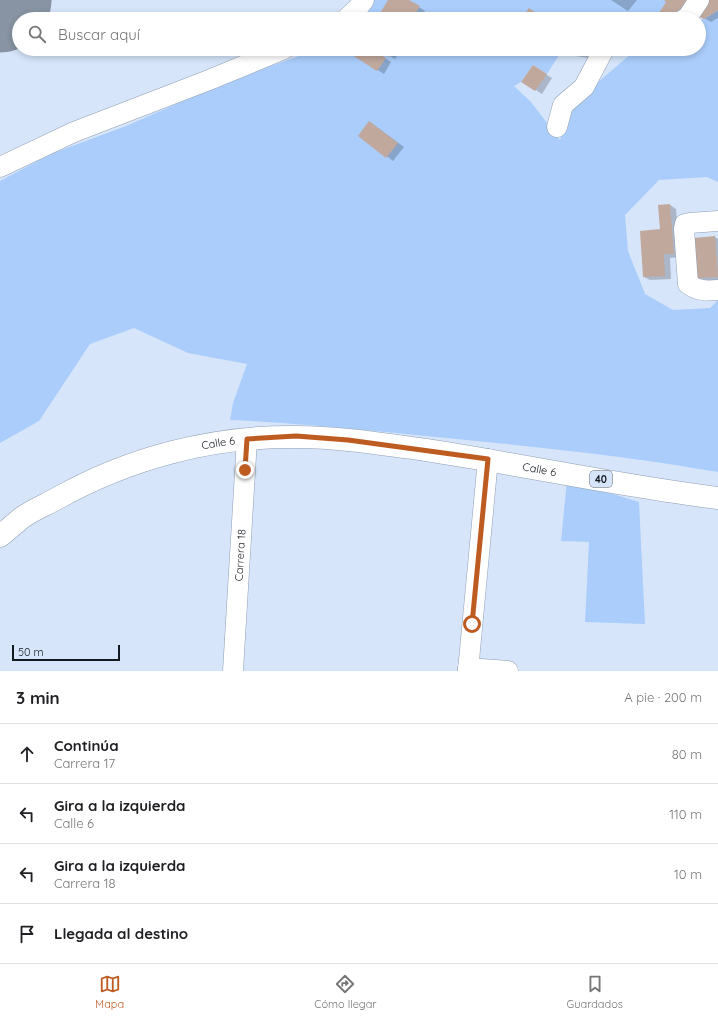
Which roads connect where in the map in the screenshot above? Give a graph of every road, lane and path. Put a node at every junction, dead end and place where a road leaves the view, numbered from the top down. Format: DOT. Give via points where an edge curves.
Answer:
graph roads {
  1 [pos="364,0"];
  2 [pos="699,0"];
  3 [pos="354,12"];
  4 [pos="691,12"];
  5 [pos="267,56"];
  6 [pos="600,56"];
  7 [pos="557,127"];
  8 [pos="0,166"];
  9 [pos="718,221"];
  10 [pos="718,290"];
  11 [pos="247,439"];
  12 [pos="488,459"];
  13 [pos="718,498"];
  14 [pos="0,536"];
  15 [pos="468,670"];
  16 [pos="233,671"];
  17 [pos="508,671"];
  1 -- 3 [label="street"];
  2 -- 4 [label="street"];
  5 -- 8 [label="street" via="74,132"];
  6 -- 7 [label="street" via="584,86 563,105"];
  9 -- 10 [label="street" via="685,224 684,229 688,284 703,291"];
  11 -- 12 [label="main road, Calle 6 / 40" via="296,436 348,440"];
  11 -- 14 [label="main road, Calle 6 / 40" via="197,446 148,459 101,476 24,517"];
  11 -- 16 [label="street, Carrera 18"];
  12 -- 13 [label="main road, Calle 6 / 40"];
  12 -- 15 [label="street"];
  15 -- 17 [label="street"];
}
